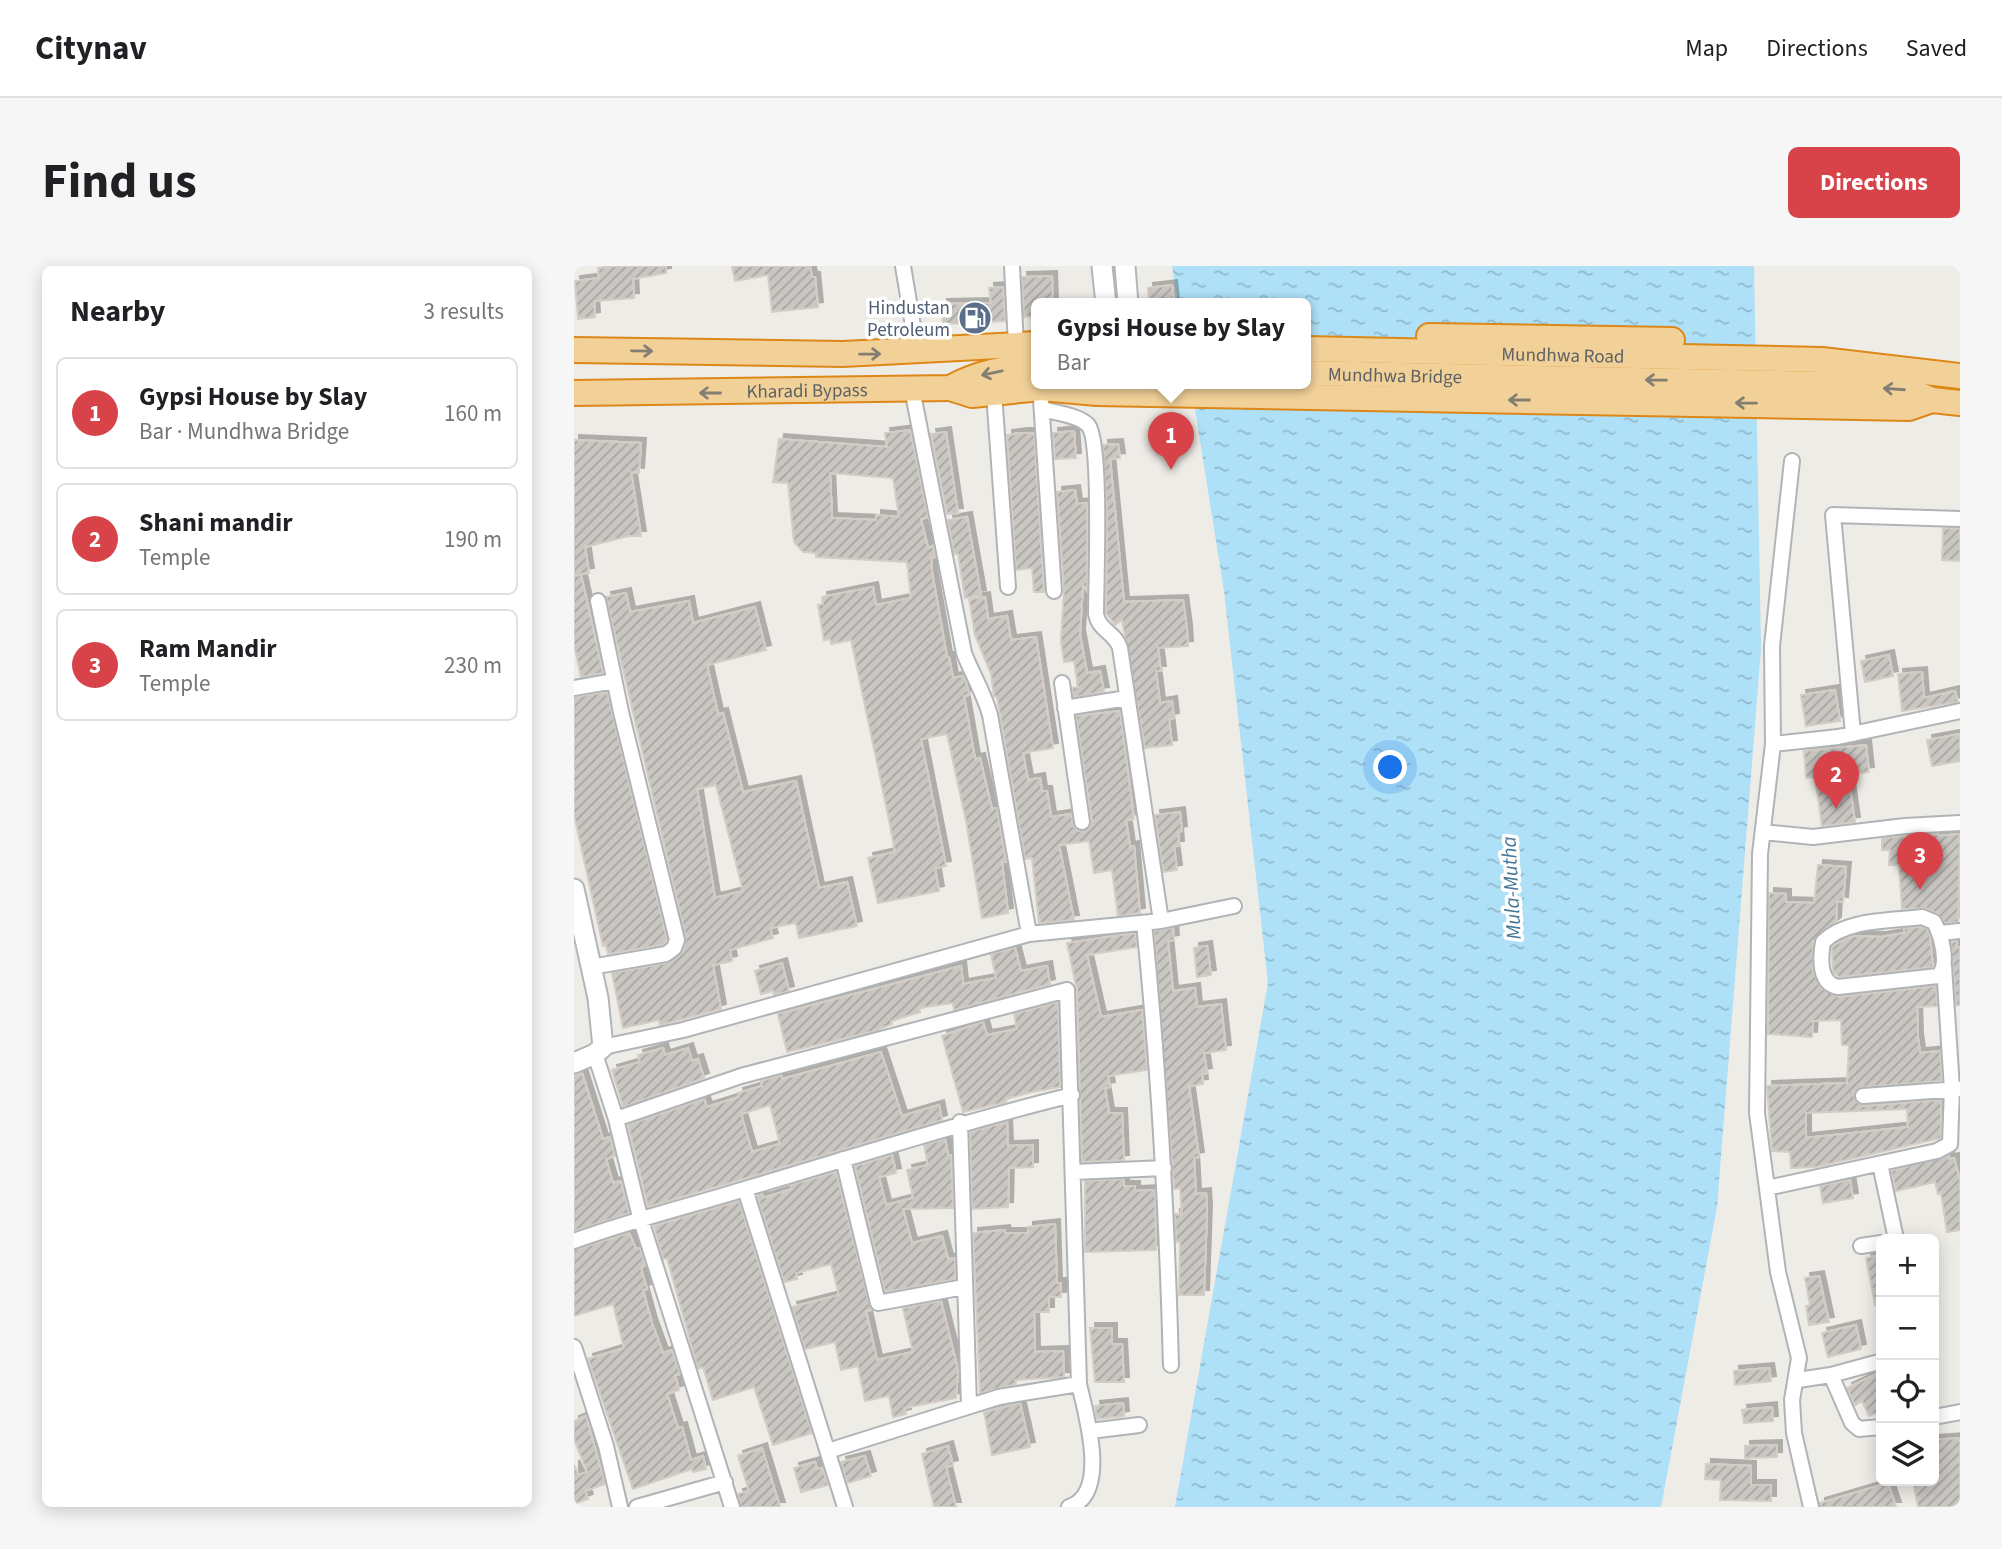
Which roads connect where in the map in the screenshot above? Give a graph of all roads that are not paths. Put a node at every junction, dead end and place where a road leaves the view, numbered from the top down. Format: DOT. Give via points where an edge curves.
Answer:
graph roads {
  1 [pos="903,266"];
  2 [pos="1012,266"];
  3 [pos="1102,266"];
  4 [pos="1125,266"];
  5 [pos="1105,298"];
  6 [pos="1128,298"];
  7 [pos="1311,333"];
  8 [pos="1026,345"];
  9 [pos="1311,349"];
  10 [pos="574,350"];
  11 [pos="917,350"];
  12 [pos="1311,373"];
  13 [pos="1821,374"];
  14 [pos="1950,374"];
  15 [pos="1031,377"];
  16 [pos="1311,387"];
  17 [pos="950,388"];
  18 [pos="912,389"];
  19 [pos="1031,389"];
  20 [pos="1040,389"];
  21 [pos="1041,389"];
  22 [pos="1051,389"];
  23 [pos="1249,389"];
  24 [pos="574,393"];
  25 [pos="993,393"];
  26 [pos="1960,403"];
  27 [pos="1792,461"];
  28 [pos="1960,519"];
  29 [pos="1008,587"];
  30 [pos="1054,591"];
  31 [pos="598,601"];
  32 [pos="614,681"];
  33 [pos="1062,683"];
  34 [pos="574,688"];
  35 [pos="1128,698"];
  36 [pos="1065,708"];
  37 [pos="1960,711"];
  38 [pos="1853,734"];
  39 [pos="1773,744"];
  40 [pos="1082,822"];
  41 [pos="1960,823"];
  42 [pos="1763,832"];
  43 [pos="574,889"];
  44 [pos="1234,906"];
  45 [pos="1161,921"];
  46 [pos="1144,923"];
  47 [pos="1960,932"];
  48 [pos="1940,933"];
  49 [pos="1029,934"];
  50 [pos="1944,966"];
  51 [pos="591,967"];
  52 [pos="599,1050"];
  53 [pos="574,1063"];
  54 [pos="1956,1089"];
  55 [pos="1072,1095"];
  56 [pos="1863,1096"];
  57 [pos="616,1119"];
  58 [pos="960,1122"];
  59 [pos="843,1159"];
  60 [pos="1880,1164"];
  61 [pos="1164,1168"];
  62 [pos="1074,1172"];
  63 [pos="1767,1188"];
  64 [pos="745,1189"];
  65 [pos="640,1217"];
  66 [pos="1895,1234"];
  67 [pos="574,1241"];
  68 [pos="1876,1244"];
  69 [pos="1861,1247"];
  70 [pos="964,1287"];
  71 [pos="574,1347"];
  72 [pos="1876,1363"];
  73 [pos="1171,1365"];
  74 [pos="1831,1375"];
  75 [pos="1798,1380"];
  76 [pos="1079,1384"];
  77 [pos="969,1406"];
  78 [pos="1960,1412"];
  79 [pos="1939,1416"];
  80 [pos="1139,1425"];
  81 [pos="1876,1427"];
  82 [pos="1090,1431"];
  83 [pos="828,1451"];
  84 [pos="725,1482"];
  85 [pos="1805,1485"];
  86 [pos="620,1507"];
  87 [pos="637,1507"];
  88 [pos="732,1507"];
  89 [pos="845,1507"];
  90 [pos="1069,1507"];
  91 [pos="1804,1507"];
  92 [pos="1811,1507"];
  1 -- 11 [label="street"];
  2 -- 8 [label="street"];
  3 -- 5 [label="street"];
  4 -- 6 [label="street"];
  7 -- 13 [label="highway" via="1570,337"];
  8 -- 11 [label="highway, Kharadi Bypass"];
  9 -- 13 [label="highway, Mundhwa Road"];
  10 -- 11 [label="highway, Kharadi Bypass, one-way" via="843,355"];
  13 -- 12 [label="highway, Mundhwa Bridge, one-way"];
  13 -- 14 [label="highway"];
  13 -- 16 [label="highway, one-way"];
  26 -- 13 [label="highway, Mundhwa Road, one-way"];
  15 -- 17 [label="highway, Kharadi Bypass, one-way" via="1022,366 970,377"];
  17 -- 18 [label="highway, Kharadi Bypass"];
  17 -- 25 [label="highway" via="972,395"];
  18 -- 24 [label="highway, Kharadi Bypass, one-way"];
  18 -- 49 [label="street" via="964,653 984,691 990,715"];
  19 -- 25 [label="highway"];
  20 -- 30 [label="street"];
  21 -- 35 [label="street" via="1092,431 1096,614 1099,625 1118,640"];
  23 -- 22 [label="highway, one-way" via="1097,393"];
  25 -- 29 [label="street"];
  27 -- 39 [label="street" via="1772,646"];
  28 -- 38 [label="street" via="1833,515"];
  31 -- 32 [label="street"];
  32 -- 34 [label="street"];
  32 -- 51 [label="street" via="677,940 666,954"];
  33 -- 36 [label="street"];
  35 -- 36 [label="street"];
  35 -- 45 [label="street"];
  36 -- 40 [label="street"];
  37 -- 38 [label="street"];
  38 -- 39 [label="street"];
  39 -- 42 [label="street"];
  41 -- 42 [label="street" via="1813,837"];
  42 -- 63 [label="street" via="1757,1113"];
  43 -- 51 [label="street"];
  44 -- 45 [label="street"];
  45 -- 46 [label="street"];
  46 -- 49 [label="street"];
  46 -- 61 [label="street"];
  47 -- 48 [label="street"];
  48 -- 50 [label="street"];
  48 -- 50 [label="street" via="1934,922 1922,917 1832,932 1822,942 1824,980 1838,987 1931,978 1942,973"];
  49 -- 52 [label="street"];
  50 -- 54 [label="street"];
  51 -- 52 [label="street"];
  52 -- 53 [label="street"];
  52 -- 57 [label="street"];
  54 -- 56 [label="street"];
  54 -- 60 [label="street" via="1950,1144"];
  55 -- 57 [label="street" via="1066,990 741,1076"];
  55 -- 58 [label="street"];
  55 -- 62 [label="street"];
  57 -- 65 [label="street"];
  58 -- 59 [label="street"];
  58 -- 70 [label="street"];
  59 -- 64 [label="street"];
  59 -- 70 [label="street" via="878,1303"];
  60 -- 63 [label="street"];
  60 -- 66 [label="street"];
  61 -- 62 [label="street"];
  61 -- 73 [label="street"];
  62 -- 76 [label="street"];
  63 -- 75 [label="street" via="1778,1272 1799,1358"];
  64 -- 65 [label="street"];
  64 -- 83 [label="street"];
  65 -- 67 [label="street"];
  65 -- 84 [label="street"];
  68 -- 69 [label="street"];
  70 -- 77 [label="street"];
  71 -- 86 [label="street"];
  72 -- 74 [label="street"];
  74 -- 75 [label="street"];
  74 -- 81 [label="street" via="1852,1423 1859,1429"];
  75 -- 85 [label="street" via="1794,1433"];
  76 -- 77 [label="street"];
  76 -- 82 [label="street"];
  77 -- 83 [label="street"];
  78 -- 79 [label="street"];
  80 -- 82 [label="street"];
  82 -- 90 [label="street" via="1090,1491"];
  83 -- 89 [label="street"];
  84 -- 87 [label="street"];
  84 -- 88 [label="street"];
  85 -- 91 [label="street"];
  85 -- 92 [label="street"];
}
